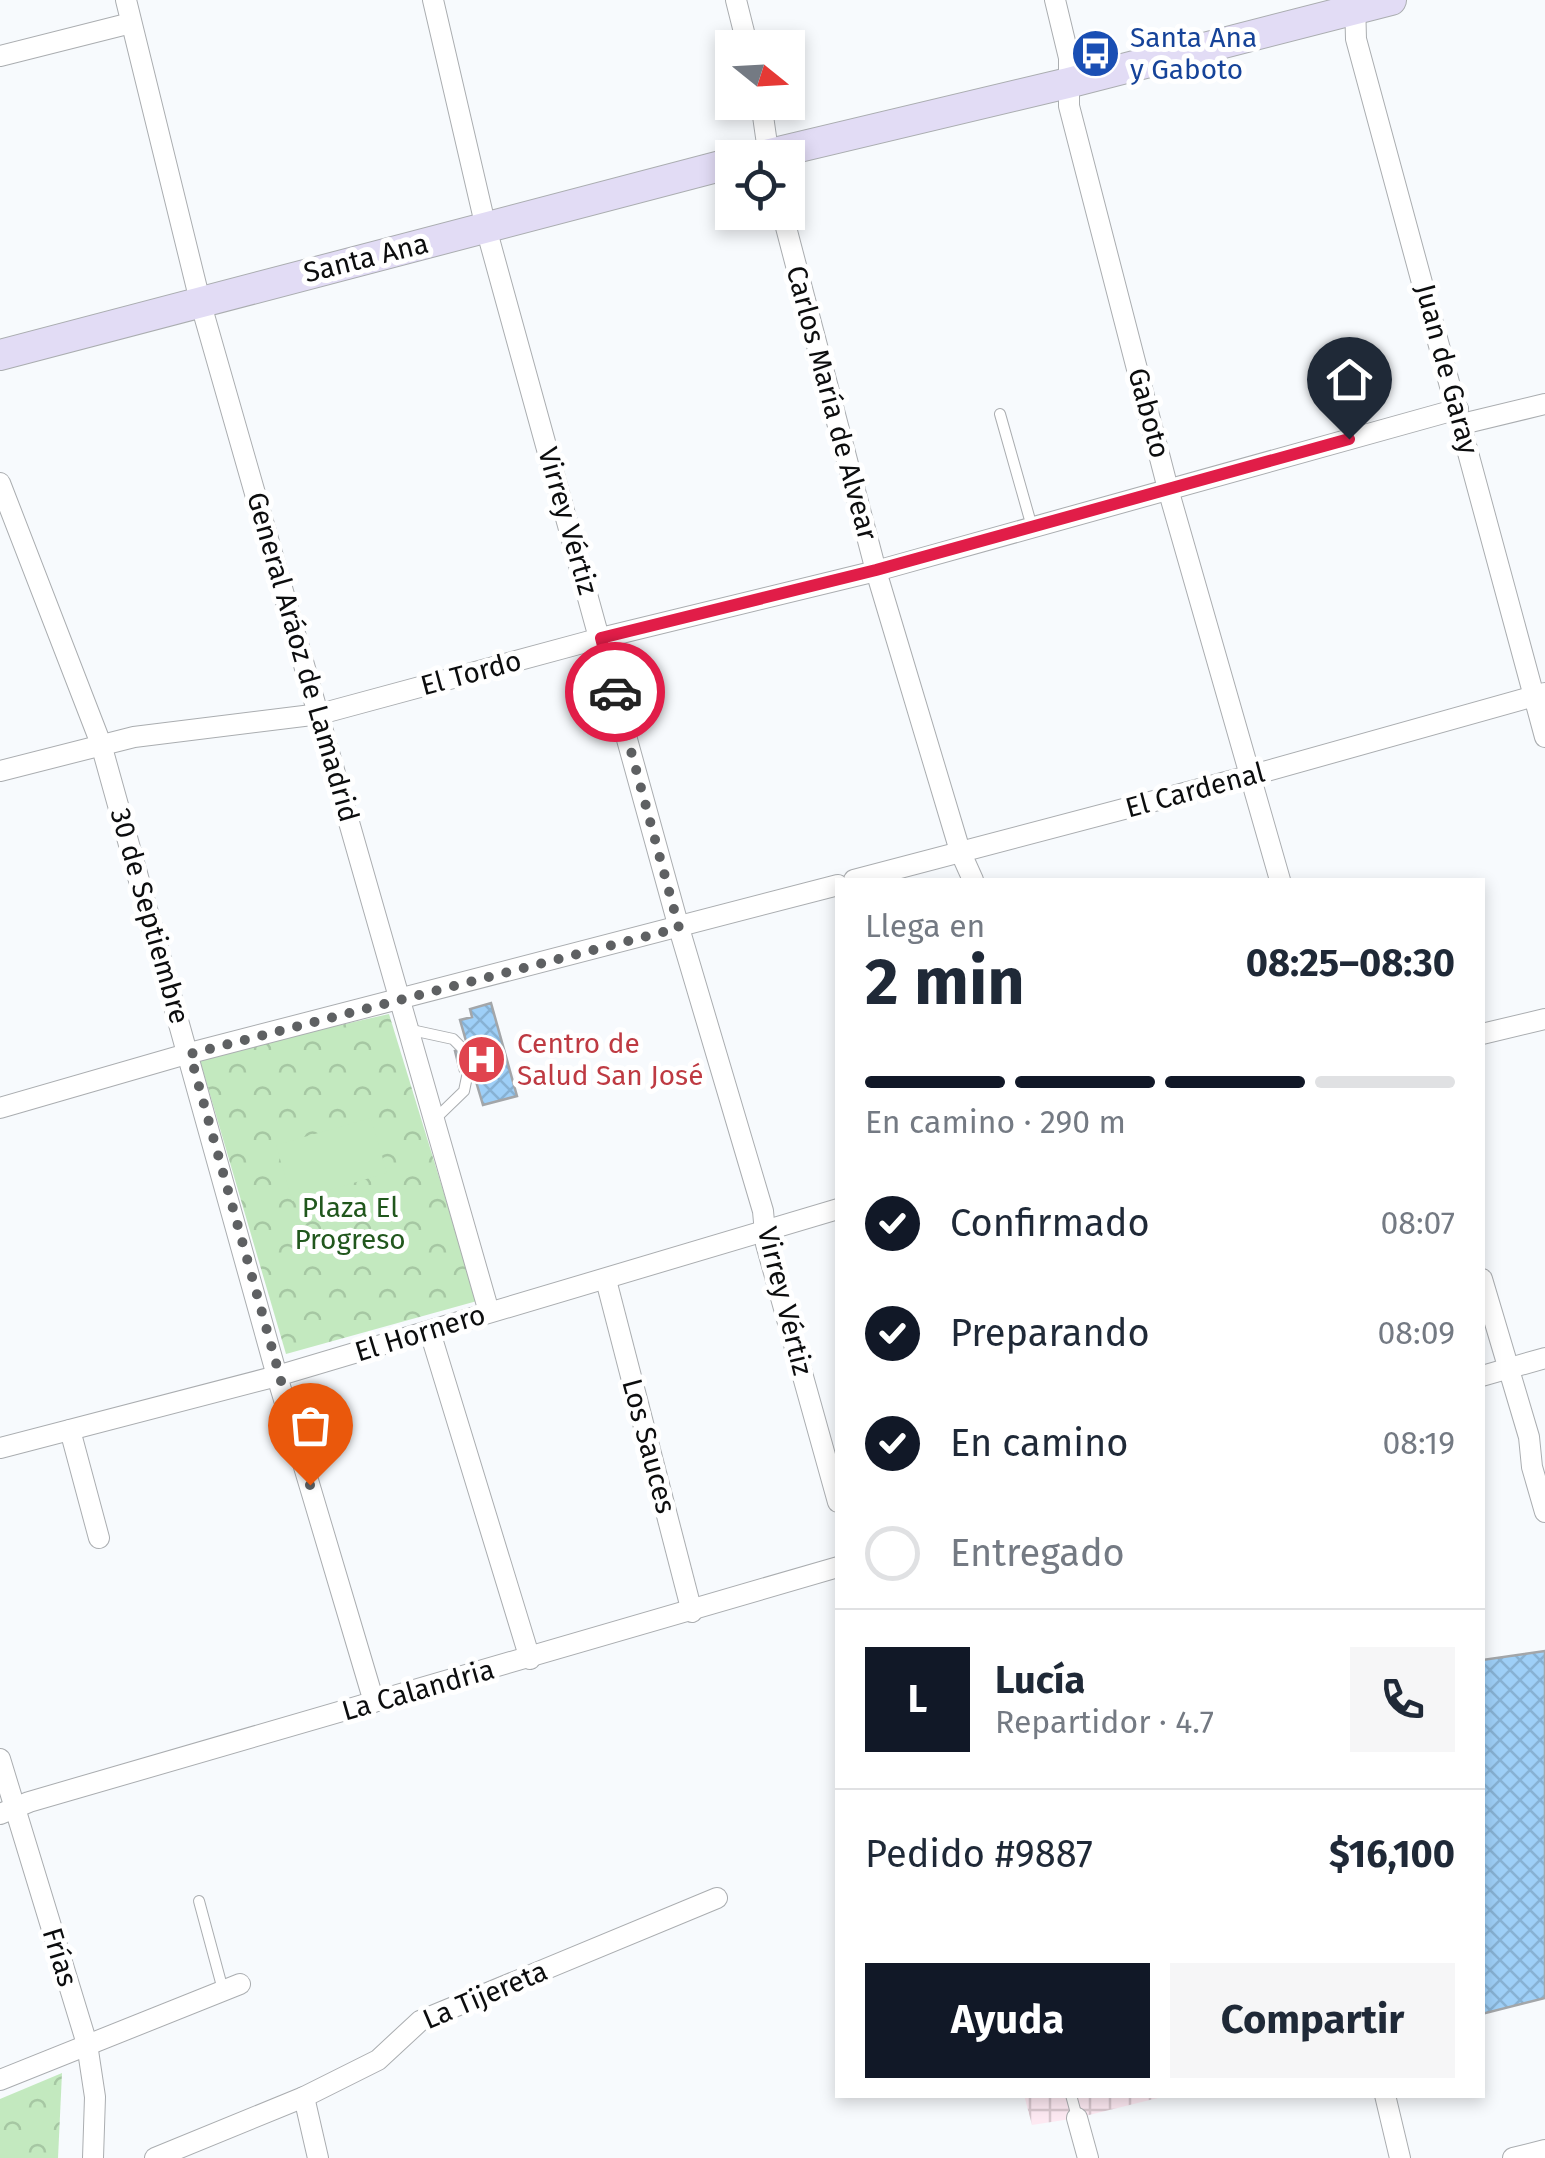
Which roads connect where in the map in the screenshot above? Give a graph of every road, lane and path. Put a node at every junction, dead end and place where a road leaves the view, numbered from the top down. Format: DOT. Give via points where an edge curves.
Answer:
graph roads {
  1 [pos="126,0"];
  2 [pos="432,0"];
  3 [pos="736,0"];
  4 [pos="1055,0"];
  5 [pos="1392,0"];
  6 [pos="1355,5"];
  7 [pos="131,23"];
  8 [pos="744,30"];
  9 [pos="0,56"];
  10 [pos="1068,83"];
  11 [pos="805,146"];
  12 [pos="715,167"];
  13 [pos="486,228"];
  14 [pos="787,230"];
  15 [pos="200,301"];
  16 [pos="0,355"];
  17 [pos="1545,404"];
  18 [pos="1000,414"];
  19 [pos="1460,416"];
  20 [pos="0,484"];
  21 [pos="1168,489"];
  22 [pos="1032,527"];
  23 [pos="876,570"];
  24 [pos="601,638"];
  25 [pos="1540,694"];
  26 [pos="320,714"];
  27 [pos="1545,737"];
  28 [pos="101,744"];
  29 [pos="0,771"];
  30 [pos="1249,776"];
  31 [pos="960,851"];
  32 [pos="861,878"];
  33 [pos="971,878"];
  34 [pos="1279,878"];
  35 [pos="835,885"];
  36 [pos="679,928"];
  37 [pos="398,999"];
  38 [pos="1545,1019"];
  39 [pos="406,1029"];
  40 [pos="1485,1033"];
  41 [pos="190,1054"];
  42 [pos="0,1108"];
  43 [pos="433,1122"];
  44 [pos="835,1210"];
  45 [pos="766,1230"];
  46 [pos="606,1280"];
  47 [pos="1485,1290"];
  48 [pos="489,1312"];
  49 [pos="430,1332"];
  50 [pos="1545,1358"];
  51 [pos="1506,1369"];
  52 [pos="1485,1375"];
  53 [pos="278,1376"];
  54 [pos="70,1430"];
  55 [pos="0,1448"];
  56 [pos="835,1491"];
  57 [pos="1545,1512"];
  58 [pos="99,1538"];
  59 [pos="835,1568"];
  60 [pos="692,1612"];
  61 [pos="530,1659"];
  62 [pos="374,1702"];
  63 [pos="0,1760"];
  64 [pos="7,1811"];
  65 [pos="717,1898"];
  66 [pos="199,1901"];
  67 [pos="232,1988"];
  68 [pos="87,2044"];
  69 [pos="0,2080"];
  70 [pos="304,2098"];
  71 [pos="1073,2098"];
  72 [pos="1386,2098"];
  73 [pos="1077,2118"];
  74 [pos="1545,2150"];
  75 [pos="93,2158"];
  76 [pos="155,2158"];
  77 [pos="318,2158"];
  78 [pos="1088,2158"];
  79 [pos="1400,2158"];
  80 [pos="1513,2158"];
  1 -- 7 [label="street, General Aráoz de Lamadrid"];
  2 -- 13 [label="street, Virrey Vértiz"];
  3 -- 8 [label="street"];
  4 -- 10 [label="street, Gaboto"];
  5 -- 6 [label="street"];
  6 -- 10 [label="street"];
  6 -- 19 [label="street, Juan de Garay" via="1356,39"];
  7 -- 9 [label="street"];
  7 -- 15 [label="street, General Aráoz de Lamadrid"];
  10 -- 11 [label="street"];
  10 -- 21 [label="street, Gaboto"];
  12 -- 13 [label="street, Santa Ana"];
  13 -- 15 [label="street, Santa Ana"];
  13 -- 24 [label="street, Virrey Vértiz"];
  14 -- 23 [label="street, Carlos María de Alvear"];
  15 -- 16 [label="street, Santa Ana"];
  15 -- 26 [label="street, General Aráoz de Lamadrid"];
  17 -- 19 [label="street, El Tordo"];
  18 -- 22 [label="lane"];
  19 -- 21 [label="street, El Tordo"];
  19 -- 25 [label="street, Juan de Garay"];
  20 -- 28 [label="street, 30 de Septiembre"];
  21 -- 22 [label="street, El Tordo"];
  21 -- 30 [label="street, Gaboto"];
  22 -- 23 [label="street, El Tordo"];
  23 -- 24 [label="street, El Tordo"];
  23 -- 31 [label="street, Carlos María de Alvear"];
  24 -- 26 [label="street, El Tordo"];
  24 -- 36 [label="street, Virrey Vértiz"];
  25 -- 27 [label="street, Juan de Garay"];
  25 -- 30 [label="street, El Cardenal"];
  26 -- 28 [label="street, El Tordo"];
  26 -- 37 [label="street, General Aráoz de Lamadrid"];
  28 -- 29 [label="street, El Tordo"];
  28 -- 41 [label="street, 30 de Septiembre"];
  30 -- 31 [label="street, El Cardenal"];
  30 -- 34 [label="street, Gaboto"];
  31 -- 32 [label="street, El Cardenal"];
  31 -- 33 [label="street, Carlos María de Alvear"];
  35 -- 36 [label="street"];
  36 -- 37 [label="street"];
  36 -- 45 [label="street, Virrey Vértiz"];
  37 -- 39 [label="street, General Aráoz de Lamadrid"];
  37 -- 41 [label="street"];
  38 -- 40 [label="street"];
  39 -- 43 [label="street, General Aráoz de Lamadrid"];
  39 -- 43 [label="lane" via="446,1036 462,1048 467,1083"];
  41 -- 42 [label="street"];
  41 -- 53 [label="street, 30 de Septiembre"];
  43 -- 48 [label="street, General Aráoz de Lamadrid"];
  44 -- 45 [label="street, El Hornero"];
  45 -- 46 [label="street, El Hornero"];
  45 -- 56 [label="street, Virrey Vértiz"];
  46 -- 48 [label="street, El Hornero"];
  46 -- 60 [label="street, Los Sauces"];
  47 -- 51 [label="street"];
  48 -- 49 [label="street, El Hornero"];
  49 -- 53 [label="street, El Hornero"];
  49 -- 61 [label="street"];
  50 -- 51 [label="street"];
  51 -- 52 [label="street"];
  51 -- 57 [label="street"];
  53 -- 54 [label="street, El Hornero"];
  53 -- 62 [label="street, 30 de Septiembre"];
  54 -- 55 [label="street, El Hornero"];
  54 -- 58 [label="street"];
  59 -- 60 [label="street, La Calandria"];
  60 -- 61 [label="street, La Calandria"];
  61 -- 62 [label="street, La Calandria"];
  62 -- 64 [label="street, La Calandria"];
  63 -- 64 [label="street, Frías"];
  64 -- 68 [label="street, Frías"];
  65 -- 70 [label="street, La Tijereta" via="420,2021 378,2060"];
  66 -- 67 [label="lane"];
  67 -- 68 [label="street"];
  68 -- 69 [label="street"];
  68 -- 75 [label="street, Frías" via="95,2096"];
  70 -- 76 [label="street, La Tijereta"];
  70 -- 77 [label="street"];
  71 -- 73 [label="lane"];
  72 -- 79 [label="street"];
  73 -- 78 [label="street"];
  74 -- 80 [label="street"];
}
